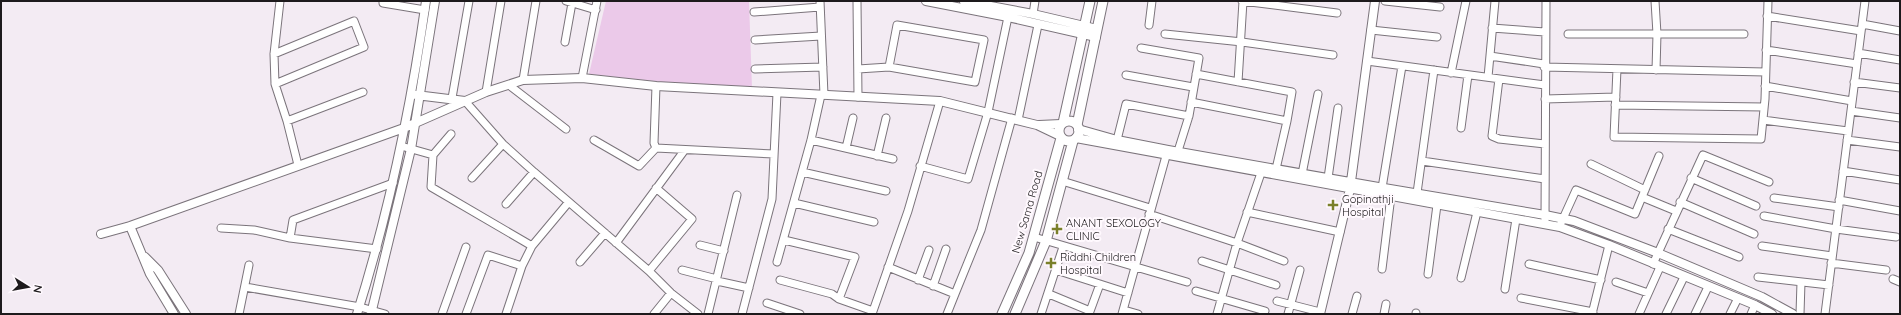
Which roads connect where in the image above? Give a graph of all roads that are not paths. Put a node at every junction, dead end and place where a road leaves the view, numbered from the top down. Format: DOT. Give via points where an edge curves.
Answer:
graph roads {
  1 [pos="280,1"];
  2 [pos="383,1"];
  3 [pos="426,1"];
  4 [pos="436,1"];
  5 [pos="468,1"];
  6 [pos="501,1"];
  7 [pos="536,1"];
  8 [pos="597,1"];
  9 [pos="856,1"];
  10 [pos="926,1"];
  11 [pos="964,1"];
  12 [pos="1035,1"];
  13 [pos="1090,1"];
  14 [pos="1103,1"];
  15 [pos="1152,1"];
  16 [pos="1243,1"];
  17 [pos="1375,1"];
  18 [pos="1385,1"];
  19 [pos="1466,1"];
  20 [pos="1495,1"];
  21 [pos="1546,1"];
  22 [pos="1655,1"];
  23 [pos="1768,1"];
  24 [pos="1865,1"];
  25 [pos="569,2"];
  26 [pos="820,4"];
  27 [pos="998,5"];
  28 [pos="1440,7"];
  29 [pos="425,10"];
  30 [pos="596,10"];
  31 [pos="754,12"];
  32 [pos="1337,13"];
  33 [pos="1033,14"];
  34 [pos="1767,16"];
  35 [pos="1008,17"];
  36 [pos="1038,25"];
  37 [pos="1149,25"];
  38 [pos="1492,28"];
  39 [pos="1861,28"];
  40 [pos="1371,30"];
  41 [pos="1085,31"];
  42 [pos="1900,31"];
  43 [pos="1545,32"];
  44 [pos="1097,33"];
  45 [pos="1165,34"];
  46 [pos="1568,34"];
  47 [pos="1657,34"];
  48 [pos="1744,34"];
  49 [pos="822,36"];
  50 [pos="1437,37"];
  51 [pos="755,40"];
  52 [pos="565,42"];
  53 [pos="1242,42"];
  54 [pos="1140,48"];
  55 [pos="1766,50"];
  56 [pos="1858,53"];
  57 [pos="274,54"];
  58 [pos="1333,55"];
  59 [pos="1490,56"];
  60 [pos="1900,60"];
  61 [pos="1366,61"];
  62 [pos="1857,64"];
  63 [pos="1402,66"];
  64 [pos="1544,66"];
  65 [pos="823,67"];
  66 [pos="889,67"];
  67 [pos="755,69"];
  68 [pos="858,69"];
  69 [pos="1617,69"];
  70 [pos="1434,70"];
  71 [pos="1656,70"];
  72 [pos="1766,72"];
  73 [pos="1452,73"];
  74 [pos="1126,74"];
  75 [pos="1196,74"];
  76 [pos="1468,75"];
  77 [pos="582,78"];
  78 [pos="1488,78"];
  79 [pos="1499,79"];
  80 [pos="523,80"];
  81 [pos="1238,82"];
  82 [pos="1854,82"];
  83 [pos="275,84"];
  84 [pos="509,84"];
  85 [pos="1545,85"];
  86 [pos="656,86"];
  87 [pos="1765,86"];
  88 [pos="1194,87"];
  89 [pos="1900,88"];
  90 [pos="363,92"];
  91 [pos="486,92"];
  92 [pos="777,93"];
  93 [pos="410,94"];
  94 [pos="1318,94"];
  95 [pos="421,95"];
  96 [pos="822,95"];
  97 [pos="1616,96"];
  98 [pos="858,97"];
  99 [pos="452,98"];
  100 [pos="1546,99"];
  101 [pos="465,101"];
  102 [pos="940,101"];
  103 [pos="1852,101"];
  104 [pos="1191,102"];
  105 [pos="1615,105"];
  106 [pos="1764,107"];
  107 [pos="1338,108"];
  108 [pos="1851,111"];
  109 [pos="988,112"];
  110 [pos="1188,116"];
  111 [pos="853,118"];
  112 [pos="886,118"];
  113 [pos="1900,118"];
  114 [pos="1015,119"];
  115 [pos="1763,120"];
  116 [pos="287,121"];
  117 [pos="1287,121"];
  118 [pos="416,123"];
  119 [pos="1062,124"];
  120 [pos="1036,125"];
  121 [pos="1078,127"];
  122 [pos="404,128"];
  123 [pos="1461,128"];
  124 [pos="566,129"];
  125 [pos="1848,131"];
  126 [pos="451,134"];
  127 [pos="1060,137"];
  128 [pos="594,140"];
  129 [pos="811,140"];
  130 [pos="1074,140"];
  131 [pos="1116,140"];
  132 [pos="1847,140"];
  133 [pos="504,144"];
  134 [pos="1545,144"];
  135 [pos="401,146"];
  136 [pos="1900,147"];
  137 [pos="656,148"];
  138 [pos="846,148"];
  139 [pos="412,149"];
  140 [pos="684,151"];
  141 [pos="1178,151"];
  142 [pos="774,154"];
  143 [pos="433,155"];
  144 [pos="877,156"];
  145 [pos="1166,156"];
  146 [pos="1659,156"];
  147 [pos="893,159"];
  148 [pos="1422,161"];
  149 [pos="1591,164"];
  150 [pos="298,165"];
  151 [pos="920,166"];
  152 [pos="1276,169"];
  153 [pos="1843,171"];
  154 [pos="534,172"];
  155 [pos="802,172"];
  156 [pos="1260,173"];
  157 [pos="1302,174"];
  158 [pos="472,178"];
  159 [pos="1328,178"];
  160 [pos="1691,178"];
  161 [pos="1545,179"];
  162 [pos="1900,180"];
  163 [pos="1062,181"];
  164 [pos="1769,182"];
  165 [pos="393,183"];
  166 [pos="1351,186"];
  167 [pos="656,188"];
  168 [pos="1382,188"];
  169 [pos="1645,190"];
  170 [pos="886,191"];
  171 [pos="1417,193"];
  172 [pos="737,195"];
  173 [pos="1391,196"];
  174 [pos="1642,197"];
  175 [pos="1774,198"];
  176 [pos="1680,202"];
  177 [pos="568,203"];
  178 [pos="794,203"];
  179 [pos="506,204"];
  180 [pos="1839,204"];
  181 [pos="1437,205"];
  182 [pos="1756,206"];
  183 [pos="1150,211"];
  184 [pos="1676,211"];
  185 [pos="1900,211"];
  186 [pos="1247,212"];
  187 [pos="1477,212"];
  188 [pos="1545,214"];
  189 [pos="1764,216"];
  190 [pos="1516,218"];
  191 [pos="1563,219"];
  192 [pos="874,222"];
  193 [pos="1545,224"];
  194 [pos="130,226"];
  195 [pos="1560,227"];
  196 [pos="221,228"];
  197 [pos="1668,229"];
  198 [pos="1836,229"];
  199 [pos="1340,232"];
  200 [pos="605,233"];
  201 [pos="101,234"];
  202 [pos="1754,234"];
  203 [pos="1034,237"];
  204 [pos="1896,237"];
  205 [pos="290,238"];
  206 [pos="784,240"];
  207 [pos="1046,241"];
  208 [pos="616,243"];
  209 [pos="1237,243"];
  210 [pos="700,245"];
  211 [pos="1609,245"];
  212 [pos="532,246"];
  213 [pos="1762,246"];
  214 [pos="466,247"];
  215 [pos="1063,247"];
  216 [pos="377,249"];
  217 [pos="946,249"];
  218 [pos="929,250"];
  219 [pos="724,251"];
  220 [pos="140,252"];
  221 [pos="1658,253"];
  222 [pos="1739,257"];
  223 [pos="1832,259"];
  224 [pos="1284,261"];
  225 [pos="580,262"];
  226 [pos="777,262"];
  227 [pos="1202,262"];
  228 [pos="1529,264"];
  229 [pos="249,265"];
  230 [pos="1656,265"];
  231 [pos="522,266"];
  232 [pos="888,267"];
  233 [pos="1136,267"];
  234 [pos="1382,269"];
  235 [pos="682,270"];
  236 [pos="1056,270"];
  237 [pos="1300,270"];
  238 [pos="1886,270"];
  239 [pos="649,271"];
  240 [pos="1229,271"];
  241 [pos="1428,274"];
  242 [pos="1684,277"];
  243 [pos="1758,277"];
  244 [pos="1461,278"];
  245 [pos="1893,279"];
  246 [pos="717,280"];
  247 [pos="780,280"];
  248 [pos="918,280"];
  249 [pos="1601,280"];
  250 [pos="1187,282"];
  251 [pos="1616,282"];
  252 [pos="1801,282"];
  253 [pos="1900,282"];
  254 [pos="1100,284"];
  255 [pos="1276,285"];
  256 [pos="1829,285"];
  257 [pos="933,286"];
  258 [pos="245,287"];
  259 [pos="1708,287"];
  260 [pos="749,288"];
  261 [pos="1505,289"];
  262 [pos="1196,291"];
  263 [pos="671,293"];
  264 [pos="1128,293"];
  265 [pos="1648,293"];
  266 [pos="955,294"];
  267 [pos="1049,294"];
  268 [pos="1357,296"];
  269 [pos="1521,298"];
  270 [pos="1738,298"];
  271 [pos="1221,299"];
  272 [pos="839,300"];
  273 [pos="1277,301"];
  274 [pos="767,303"];
  275 [pos="1291,304"];
  276 [pos="1386,304"];
  277 [pos="1755,305"];
  278 [pos="359,310"];
  279 [pos="1265,311"];
  280 [pos="372,312"];
  281 [pos="872,312"];
  282 [pos="1090,312"];
  283 [pos="1123,312"];
  284 [pos="1320,313"];
  285 [pos="1593,313"];
  286 [pos="174,314"];
  287 [pos="186,314"];
  288 [pos="239,314"];
  289 [pos="385,314"];
  290 [pos="442,314"];
  291 [pos="466,314"];
  292 [pos="506,314"];
  293 [pos="654,314"];
  294 [pos="698,314"];
  295 [pos="708,314"];
  296 [pos="742,314"];
  297 [pos="800,314"];
  298 [pos="947,314"];
  299 [pos="1002,314"];
  300 [pos="1015,314"];
  301 [pos="1041,314"];
  302 [pos="1138,314"];
  303 [pos="1217,314"];
  304 [pos="1288,314"];
  305 [pos="1352,314"];
  306 [pos="1384,314"];
  307 [pos="1639,314"];
  308 [pos="1666,314"];
  309 [pos="1695,314"];
  310 [pos="1730,314"];
  311 [pos="1751,314"];
  312 [pos="1772,314"];
  313 [pos="1793,314"];
  314 [pos="1800,314"];
  315 [pos="1825,314"];
  1 -- 57 [label="street"];
  2 -- 29 [label="street" via="382,3"];
  3 -- 29 [label="street"];
  4 -- 95 [label="street"];
  5 -- 99 [label="street"];
  6 -- 91 [label="street"];
  7 -- 80 [label="street"];
  8 -- 30 [label="street"];
  9 -- 68 [label="street"];
  10 -- 35 [label="street"];
  11 -- 27 [label="street"];
  12 -- 33 [label="street"];
  13 -- 41 [label="main road"];
  14 -- 44 [label="main road"];
  15 -- 37 [label="street"];
  16 -- 32 [label="street"];
  16 -- 53 [label="street"];
  17 -- 40 [label="street"];
  18 -- 28 [label="street"];
  19 -- 73 [label="street"];
  20 -- 38 [label="street"];
  21 -- 43 [label="street"];
  22 -- 47 [label="street"];
  23 -- 34 [label="street"];
  24 -- 39 [label="street"];
  25 -- 30 [label="street"];
  25 -- 52 [label="street"];
  26 -- 31 [label="street"];
  26 -- 49 [label="street"];
  27 -- 33 [label="street"];
  29 -- 93 [label="street"];
  30 -- 77 [label="street"];
  33 -- 41 [label="street"];
  34 -- 39 [label="street"];
  34 -- 55 [label="street"];
  35 -- 36 [label="street"];
  35 -- 109 [label="street"];
  36 -- 41 [label="street"];
  36 -- 114 [label="street"];
  38 -- 43 [label="street"];
  38 -- 59 [label="street"];
  39 -- 42 [label="street"];
  39 -- 56 [label="street"];
  40 -- 50 [label="street"];
  40 -- 61 [label="street"];
  41 -- 44 [label="street"];
  41 -- 119 [label="main road"];
  43 -- 64 [label="street"];
  44 -- 121 [label="main road"];
  45 -- 53 [label="street"];
  46 -- 47 [label="street"];
  47 -- 48 [label="street"];
  47 -- 71 [label="street"];
  49 -- 51 [label="street"];
  49 -- 65 [label="street"];
  53 -- 58 [label="street"];
  53 -- 81 [label="street"];
  54 -- 75 [label="street" via="1199,58"];
  55 -- 62 [label="street"];
  55 -- 72 [label="street"];
  56 -- 60 [label="street"];
  56 -- 62 [label="street"];
  57 -- 83 [label="street"];
  57 -- 83 [label="street" via="354,21 364,47"];
  59 -- 64 [label="street"];
  59 -- 78 [label="street"];
  61 -- 63 [label="street"];
  61 -- 166 [label="street"];
  62 -- 82 [label="street"];
  63 -- 70 [label="street"];
  63 -- 168 [label="street"];
  64 -- 69 [label="street"];
  64 -- 85 [label="street"];
  65 -- 67 [label="street"];
  65 -- 96 [label="street"];
  66 -- 66 [label="street" via="974,82 984,40 897,24"];
  66 -- 68 [label="street"];
  68 -- 98 [label="street"];
  69 -- 71 [label="street"];
  69 -- 97 [label="street"];
  70 -- 73 [label="street"];
  70 -- 148 [label="street"];
  71 -- 72 [label="street"];
  72 -- 87 [label="street"];
  73 -- 76 [label="street"];
  74 -- 88 [label="street"];
  75 -- 81 [label="street"];
  75 -- 88 [label="street"];
  76 -- 78 [label="street"];
  76 -- 123 [label="street"];
  77 -- 80 [label="street"];
  77 -- 86 [label="street"];
  78 -- 79 [label="street"];
  79 -- 85 [label="street"];
  79 -- 134 [label="street" via="1492,136"];
  80 -- 84 [label="street"];
  81 -- 117 [label="street" via="1292,92"];
  82 -- 89 [label="street"];
  82 -- 103 [label="street"];
  83 -- 116 [label="street"];
  84 -- 91 [label="street"];
  84 -- 124 [label="street"];
  85 -- 100 [label="street"];
  86 -- 92 [label="street"];
  86 -- 137 [label="street"];
  87 -- 103 [label="street"];
  87 -- 106 [label="street"];
  88 -- 104 [label="street"];
  90 -- 116 [label="street"];
  91 -- 101 [label="street"];
  92 -- 96 [label="street"];
  92 -- 142 [label="street"];
  93 -- 95 [label="street"];
  93 -- 122 [label="street"];
  94 -- 157 [label="street"];
  95 -- 99 [label="street"];
  95 -- 118 [label="street"];
  96 -- 98 [label="street"];
  96 -- 129 [label="street"];
  97 -- 100 [label="street"];
  97 -- 105 [label="street"];
  98 -- 102 [label="street"];
  99 -- 101 [label="street"];
  100 -- 134 [label="street"];
  101 -- 118 [label="street"];
  101 -- 133 [label="street"];
  102 -- 109 [label="street"];
  102 -- 151 [label="street"];
  103 -- 108 [label="street"];
  104 -- 110 [label="street"];
  104 -- 117 [label="street"];
  105 -- 106 [label="street"];
  105 -- 115 [label="street" via="1614,137 1761,139"];
  106 -- 115 [label="street"];
  107 -- 159 [label="street"];
  108 -- 113 [label="street"];
  108 -- 125 [label="street"];
  109 -- 114 [label="street"];
  109 -- 151 [label="street" via="968,180"];
  110 -- 131 [label="street" via="1126,104"];
  110 -- 141 [label="street"];
  111 -- 138 [label="street"];
  112 -- 144 [label="street"];
  114 -- 120 [label="street"];
  114 -- 266 [label="street" via="981,230"];
  115 -- 125 [label="street"];
  116 -- 150 [label="street"];
  117 -- 152 [label="street"];
  118 -- 122 [label="street"];
  118 -- 139 [label="street"];
  119 -- 120 [label="street"];
  119 -- 121 [label="main road" via="1071,122"];
  119 -- 127 [label="main road"];
  120 -- 127 [label="street"];
  121 -- 130 [label="main road"];
  121 -- 131 [label="street"];
  122 -- 135 [label="street"];
  122 -- 150 [label="street"];
  125 -- 132 [label="street"];
  126 -- 143 [label="street"];
  127 -- 130 [label="main road" via="1066,141"];
  127 -- 203 [label="main road, New Sama Road"];
  128 -- 137 [label="street" via="639,166"];
  129 -- 138 [label="street"];
  129 -- 155 [label="street"];
  130 -- 145 [label="street"];
  130 -- 163 [label="main road"];
  131 -- 141 [label="street"];
  132 -- 136 [label="street"];
  132 -- 153 [label="street"];
  133 -- 154 [label="street"];
  133 -- 158 [label="street"];
  134 -- 161 [label="street"];
  135 -- 139 [label="street"];
  135 -- 165 [label="street"];
  137 -- 140 [label="street"];
  138 -- 144 [label="street"];
  139 -- 143 [label="street"];
  139 -- 280 [label="street"];
  140 -- 142 [label="street"];
  140 -- 167 [label="street"];
  141 -- 152 [label="street"];
  142 -- 260 [label="street" via="772,199"];
  143 -- 212 [label="street" via="431,187"];
  144 -- 147 [label="street"];
  145 -- 156 [label="street"];
  145 -- 183 [label="street"];
  146 -- 169 [label="street"];
  148 -- 161 [label="street"];
  148 -- 171 [label="street"];
  149 -- 169 [label="street"];
  150 -- 194 [label="street"];
  151 -- 232 [label="street" via="908,211"];
  152 -- 157 [label="street"];
  153 -- 162 [label="street"];
  153 -- 180 [label="street"];
  154 -- 177 [label="street"];
  154 -- 179 [label="street"];
  155 -- 170 [label="street"];
  155 -- 178 [label="street"];
  156 -- 166 [label="street"];
  156 -- 186 [label="street"];
  157 -- 159 [label="street"];
  159 -- 166 [label="street"];
  160 -- 164 [label="street" via="1703,155"];
  160 -- 176 [label="street"];
  160 -- 182 [label="street"];
  161 -- 188 [label="street"];
  163 -- 183 [label="street"];
  163 -- 207 [label="main road"];
  165 -- 205 [label="street" via="293,220"];
  165 -- 216 [label="street"];
  166 -- 168 [label="street"];
  166 -- 173 [label="street"];
  166 -- 199 [label="street"];
  167 -- 208 [label="street"];
  167 -- 239 [label="street" via="692,219"];
  168 -- 171 [label="street"];
  169 -- 174 [label="street"];
  171 -- 188 [label="street"];
  172 -- 219 [label="street"];
  173 -- 181 [label="street"];
  173 -- 234 [label="street"];
  174 -- 184 [label="street"];
  174 -- 191 [label="street" via="1635,214 1576,190"];
  175 -- 180 [label="street"];
  176 -- 184 [label="street"];
  176 -- 202 [label="street"];
  177 -- 200 [label="street"];
  177 -- 212 [label="street"];
  178 -- 192 [label="street"];
  178 -- 206 [label="street"];
  180 -- 185 [label="street"];
  180 -- 198 [label="street"];
  181 -- 187 [label="street"];
  181 -- 241 [label="street"];
  183 -- 209 [label="street"];
  183 -- 233 [label="street"];
  184 -- 197 [label="street"];
  186 -- 199 [label="street"];
  186 -- 209 [label="street"];
  187 -- 190 [label="street"];
  187 -- 244 [label="street"];
  188 -- 191 [label="street"];
  188 -- 193 [label="street"];
  189 -- 198 [label="street"];
  190 -- 193 [label="street"];
  190 -- 261 [label="street"];
  191 -- 195 [label="street"];
  191 -- 221 [label="street"];
  193 -- 195 [label="street"];
  194 -- 201 [label="street"];
  194 -- 220 [label="street"];
  195 -- 211 [label="street"];
  196 -- 205 [label="street" via="254,230"];
  197 -- 221 [label="street"];
  197 -- 222 [label="street"];
  198 -- 204 [label="street"];
  198 -- 223 [label="street"];
  199 -- 284 [label="street"];
  200 -- 208 [label="street"];
  200 -- 225 [label="street"];
  203 -- 207 [label="street"];
  203 -- 299 [label="main road, New Sama Road"];
  205 -- 216 [label="street"];
  206 -- 226 [label="street"];
  206 -- 272 [label="street" via="855,257"];
  207 -- 215 [label="street"];
  207 -- 300 [label="main road"];
  208 -- 239 [label="street"];
  209 -- 224 [label="street"];
  209 -- 240 [label="street"];
  210 -- 219 [label="street"];
  211 -- 230 [label="street"];
  211 -- 249 [label="street"];
  212 -- 231 [label="street"];
  213 -- 223 [label="street"];
  214 -- 290 [label="street"];
  215 -- 233 [label="street"];
  215 -- 236 [label="street"];
  216 -- 278 [label="street"];
  217 -- 257 [label="street"];
  218 -- 248 [label="street"];
  219 -- 246 [label="street"];
  220 -- 286 [label="street"];
  220 -- 287 [label="street" via="158,270"];
  221 -- 230 [label="street"];
  221 -- 313 [label="street" via="1769,300"];
  223 -- 238 [label="street"];
  223 -- 256 [label="street"];
  227 -- 240 [label="street"];
  228 -- 249 [label="street"];
  229 -- 258 [label="street"];
  230 -- 242 [label="street"];
  230 -- 265 [label="street"];
  231 -- 291 [label="street" via="488,255"];
  231 -- 292 [label="street"];
  232 -- 248 [label="street"];
  232 -- 281 [label="street"];
  233 -- 250 [label="street"];
  233 -- 264 [label="street"];
  235 -- 246 [label="street"];
  236 -- 254 [label="street"];
  236 -- 267 [label="street"];
  237 -- 275 [label="street"];
  239 -- 263 [label="street"];
  240 -- 255 [label="street"];
  240 -- 271 [label="street"];
  242 -- 259 [label="street"];
  242 -- 308 [label="street"];
  243 -- 252 [label="street"];
  245 -- 253 [label="street"];
  246 -- 260 [label="street"];
  246 -- 295 [label="street"];
  247 -- 272 [label="street" via="832,294"];
  248 -- 257 [label="street"];
  249 -- 285 [label="street"];
  251 -- 265 [label="street"];
  252 -- 256 [label="street"];
  252 -- 314 [label="street"];
  254 -- 264 [label="street"];
  254 -- 282 [label="street"];
  256 -- 315 [label="street"];
  257 -- 266 [label="street"];
  258 -- 278 [label="street"];
  258 -- 288 [label="street"];
  259 -- 270 [label="street"];
  259 -- 309 [label="street"];
  260 -- 296 [label="street"];
  262 -- 271 [label="street"];
  263 -- 293 [label="street"];
  263 -- 294 [label="street"];
  264 -- 283 [label="street"];
  265 -- 307 [label="street"];
  266 -- 298 [label="street"];
  267 -- 282 [label="street"];
  267 -- 301 [label="street"];
  268 -- 305 [label="street"];
  269 -- 285 [label="street"];
  270 -- 277 [label="street"];
  270 -- 310 [label="street"];
  271 -- 279 [label="street"];
  271 -- 303 [label="street"];
  272 -- 281 [label="street"];
  273 -- 275 [label="street"];
  274 -- 297 [label="street"];
  275 -- 284 [label="street"];
  275 -- 304 [label="street"];
  276 -- 306 [label="street"];
  277 -- 311 [label="street"];
  277 -- 312 [label="street"];
  278 -- 280 [label="street"];
  280 -- 289 [label="street"];
  283 -- 302 [label="street"];
}
